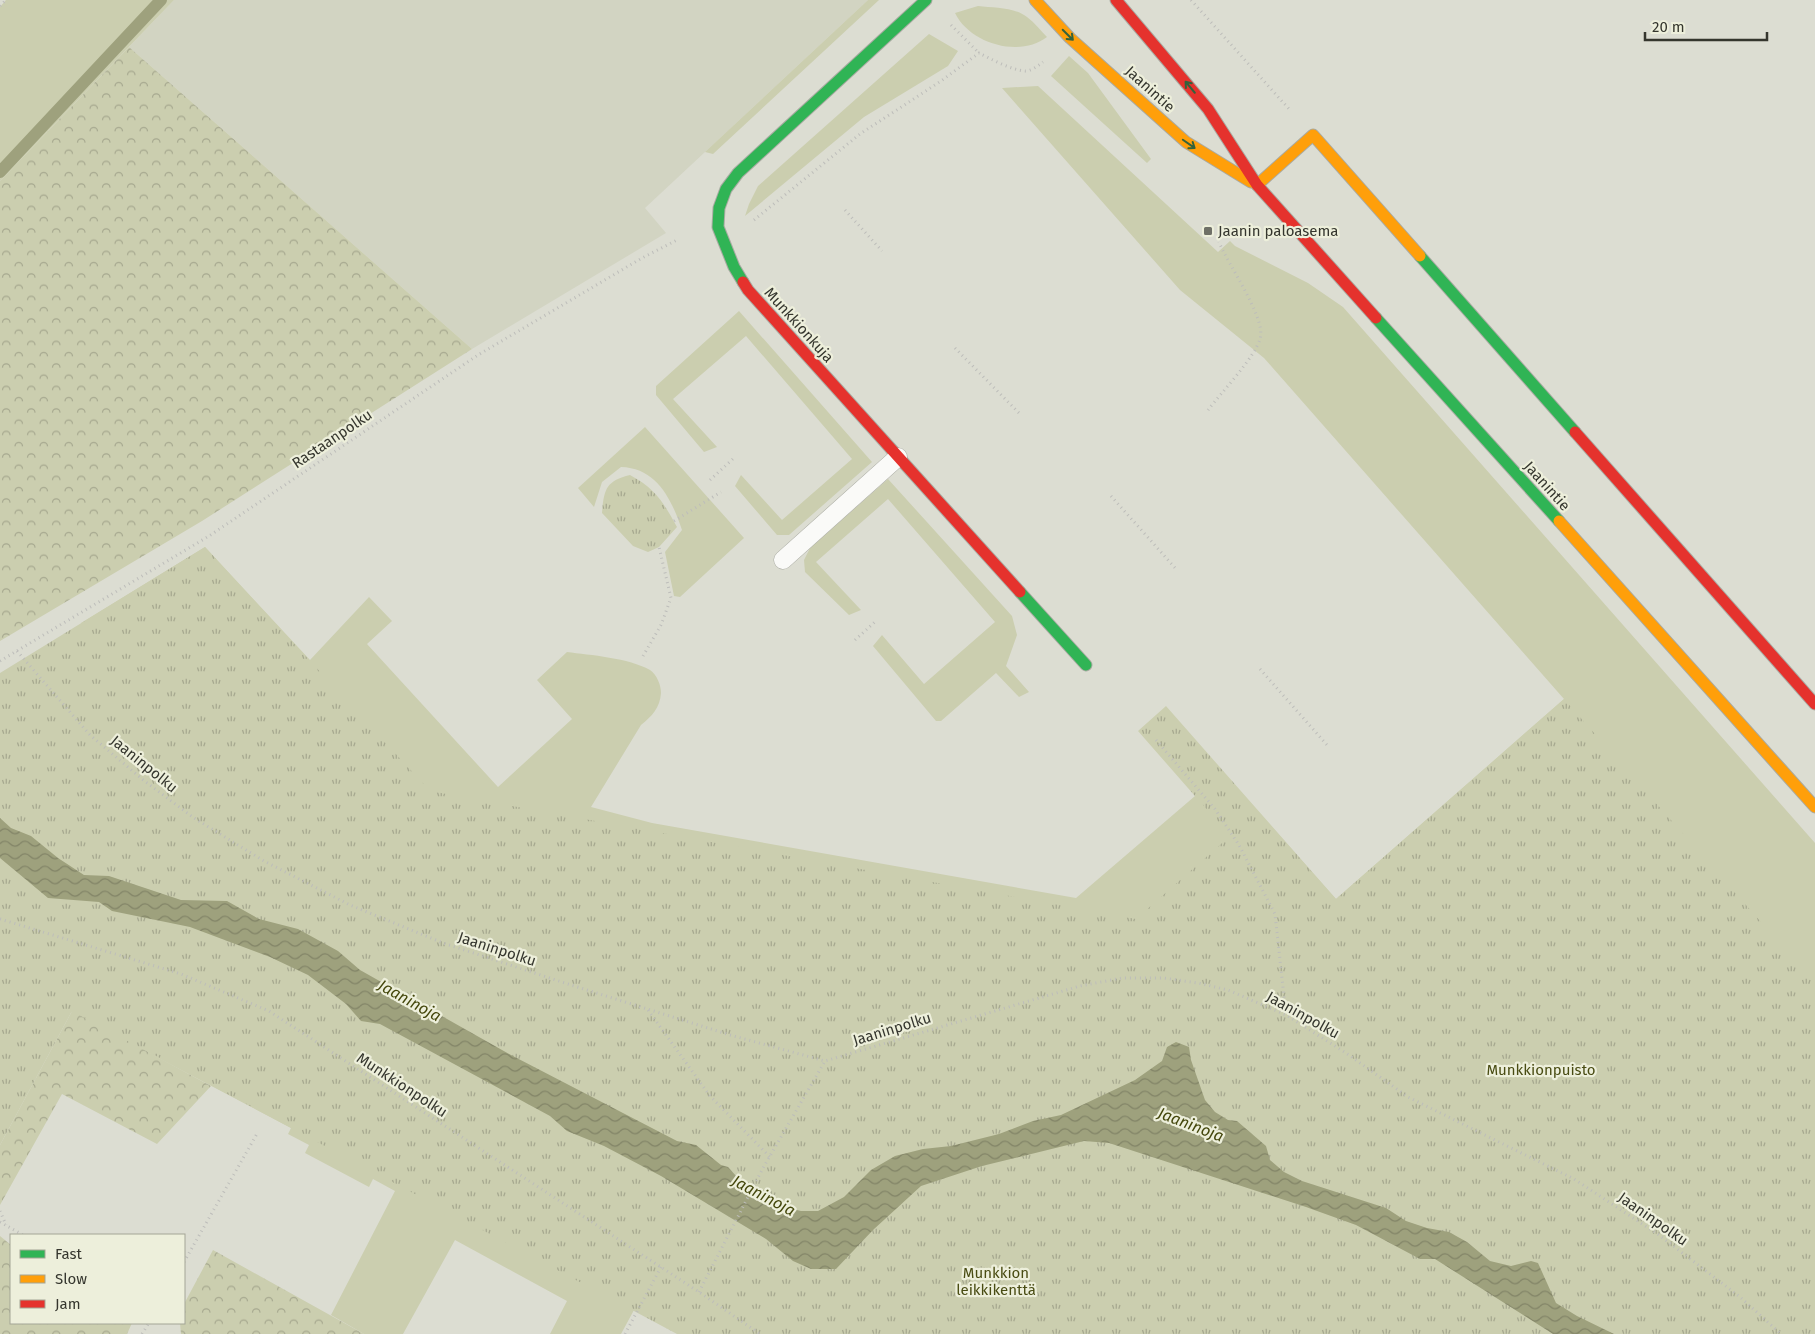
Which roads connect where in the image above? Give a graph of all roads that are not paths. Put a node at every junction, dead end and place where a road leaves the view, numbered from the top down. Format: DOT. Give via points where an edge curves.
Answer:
graph roads {
  1 [pos="926,0"];
  2 [pos="1035,0"];
  3 [pos="1116,0"];
  4 [pos="1257,185"];
  5 [pos="898,457"];
  6 [pos="782,560"];
  7 [pos="1086,666"];
  8 [pos="1815,704"];
  9 [pos="1815,807"];
  1 -- 5 [label="street, Munkkionkuja" via="738,173 726,189 719,208 718,228 734,267 748,290"];
  2 -- 4 [label="street, Jaanintie, one-way" via="1070,38 1186,142"];
  4 -- 3 [label="street, Jaanintie, one-way" via="1208,109"];
  4 -- 8 [label="street" via="1313,135"];
  4 -- 9 [label="street, Jaanintie"];
  5 -- 6 [label="lane"];
  5 -- 7 [label="street, Munkkionkuja"];
}
